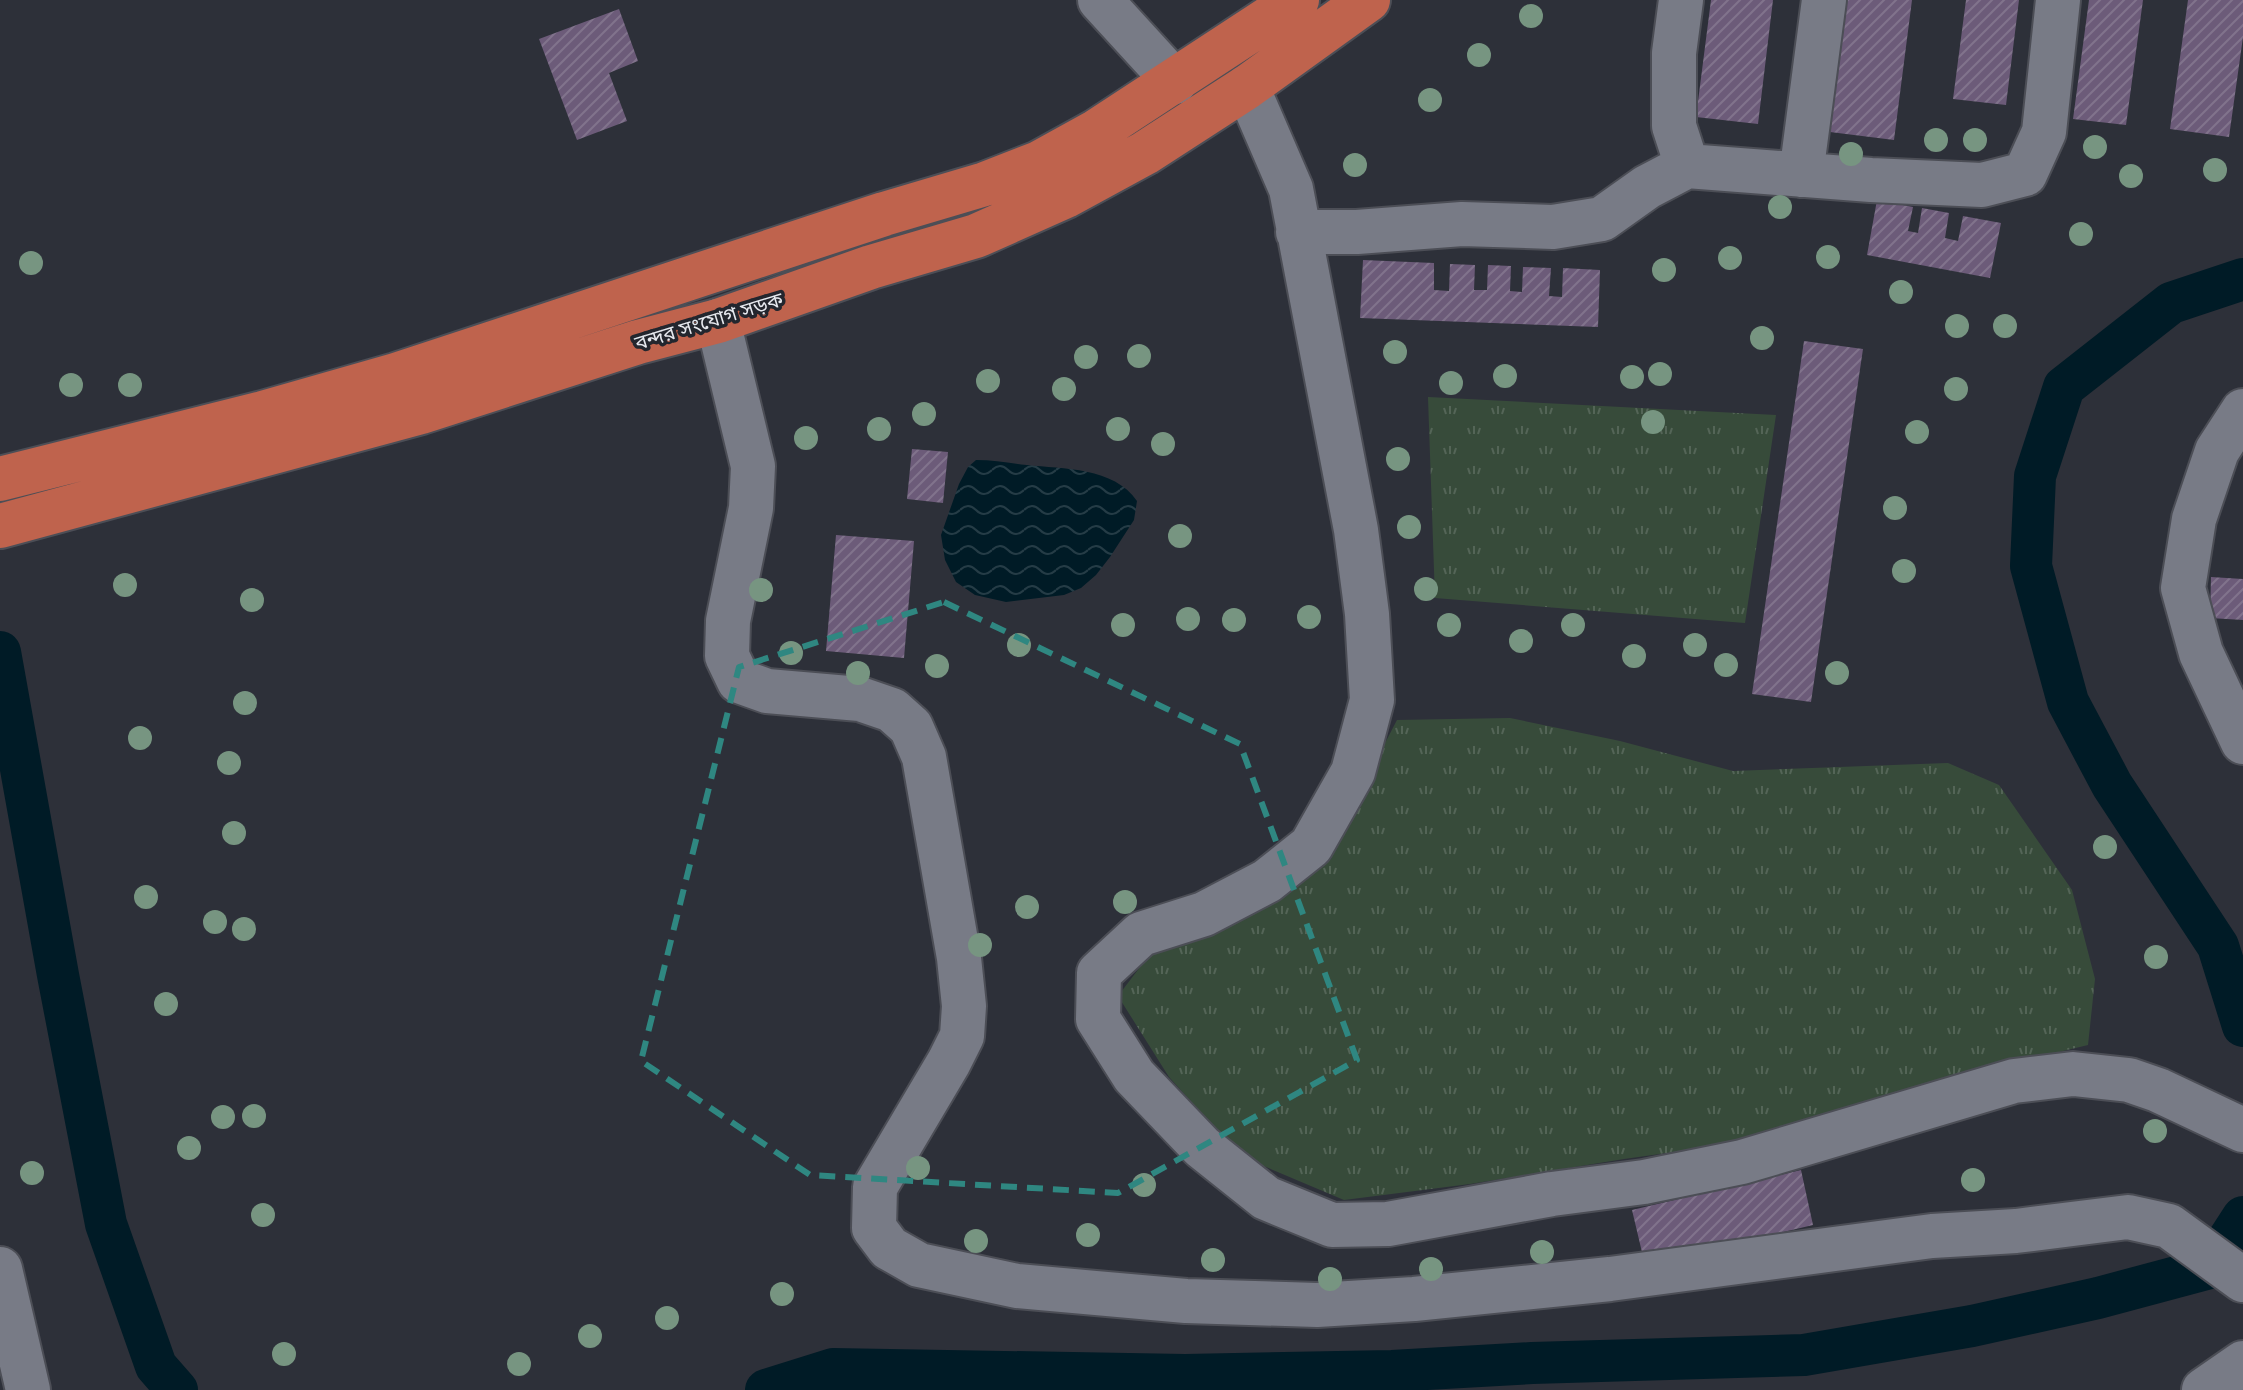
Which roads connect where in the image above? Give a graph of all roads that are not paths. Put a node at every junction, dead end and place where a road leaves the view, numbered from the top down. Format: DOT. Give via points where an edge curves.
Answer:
graph roads {
  1 [pos="1100,0"];
  2 [pos="1297,0"];
  3 [pos="1368,0"];
  4 [pos="1681,0"];
  5 [pos="1824,0"];
  6 [pos="2058,0"];
  7 [pos="1175,82"];
  8 [pos="1247,87"];
  9 [pos="1687,166"];
  10 [pos="1801,175"];
  11 [pos="1298,232"];
  12 [pos="718,321"];
  13 [pos="2243,411"];
  14 [pos="267,433"];
  15 [pos="0,479"];
  16 [pos="0,526"];
  17 [pos="2243,742"];
  18 [pos="2243,1130"];
  19 [pos="0,1269"];
  20 [pos="2243,1280"];
  21 [pos="2243,1363"];
  22 [pos="28,1390"];
  23 [pos="2204,1390"];
  1 -- 7 [label="street"];
  2 -- 7 [label="highway, বন্দর সংযোগ সড়ক"];
  3 -- 8 [label="highway, বন্দর সংযোগ সড়ক"];
  4 -- 9 [label="street" via="1674,53 1674,126"];
  5 -- 10 [label="street"];
  6 -- 10 [label="street" via="2044,132 2025,174 1982,185"];
  7 -- 14 [label="highway, বন্দর সংযোগ সড়ক" via="1039,163 985,184 396,375"];
  8 -- 11 [label="street" via="1291,189"];
  8 -- 12 [label="highway, বন্দর সংযোগ সড়ক" via="1145,153 976,236"];
  9 -- 10 [label="street"];
  9 -- 11 [label="street" via="1602,219 1553,227 1462,224"];
  11 -- 18 [label="street" via="1356,530 1372,700 1353,772 1311,846 1267,881 1204,914 1141,934 1099,973 1098,1019 1134,1076 1202,1147 1266,1198 1332,1225 1388,1224 1644,1182 1742,1162 2014,1081 2073,1074 2129,1080"];
  12 -- 14 [label="highway, বন্দর সংযোগ সড়ক" via="421,412"];
  12 -- 20 [label="street" via="753,466 727,656 739,681 767,691 860,699 892,710 911,727 924,757 959,958 962,1036 875,1187 874,1228 889,1248 919,1265 1017,1286 1186,1301 1317,1305 1610,1279 1932,1236 2128,1217 2169,1226"];
  13 -- 17 [label="street" via="2217,451 2194,519 2183,588 2201,653"];
  14 -- 15 [label="highway, বন্দর সংযোগ সড়ক"];
  14 -- 16 [label="highway, বন্দর সংযোগ সড়ক"];
  19 -- 22 [label="street"];
  21 -- 23 [label="street"];
}
